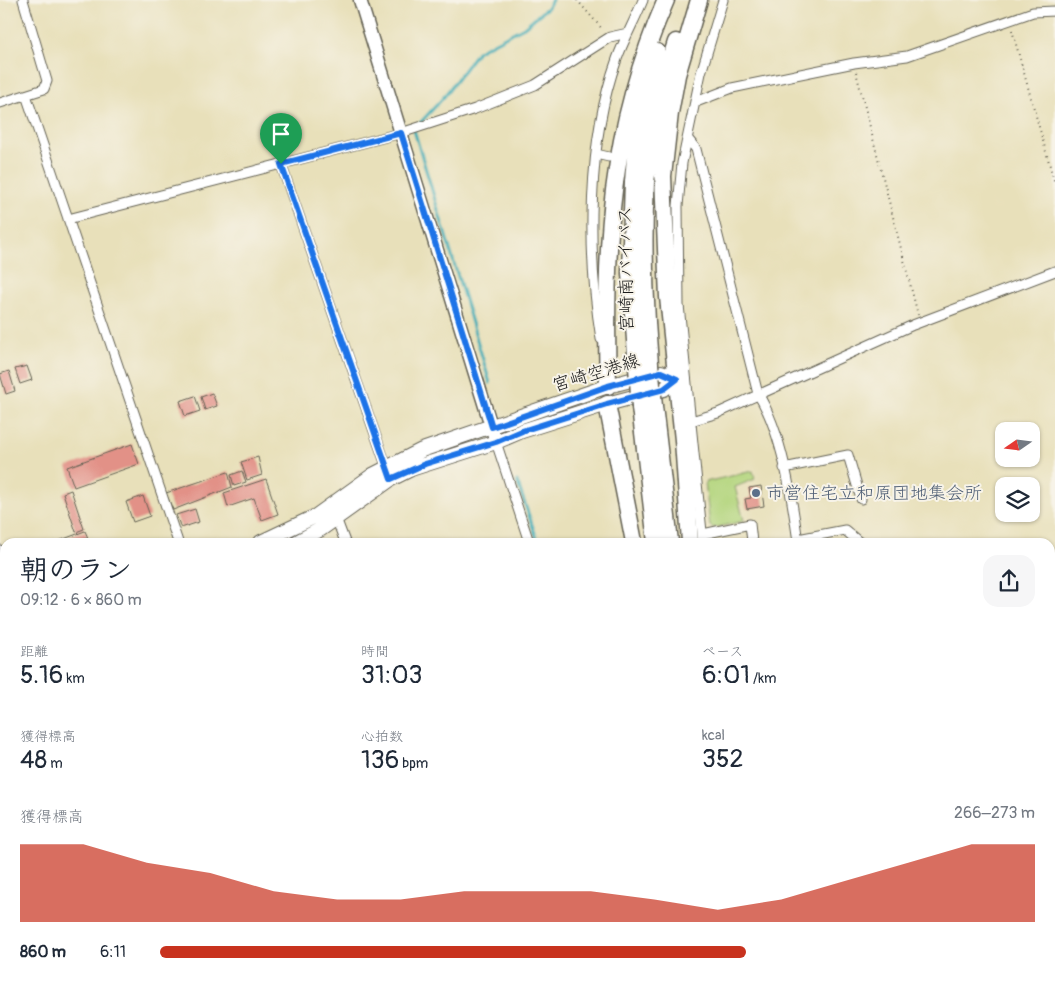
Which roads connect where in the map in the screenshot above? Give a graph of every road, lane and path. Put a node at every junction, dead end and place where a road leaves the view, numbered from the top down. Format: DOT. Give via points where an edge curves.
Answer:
graph roads {
  1 [pos="22,0"];
  2 [pos="360,0"];
  3 [pos="577,0"];
  4 [pos="643,0"];
  5 [pos="666,0"];
  6 [pos="676,0"];
  7 [pos="692,0"];
  8 [pos="700,0"];
  9 [pos="723,0"];
  10 [pos="1055,11"];
  11 [pos="1009,19"];
  12 [pos="628,33"];
  13 [pos="610,37"];
  14 [pos="854,63"];
  15 [pos="26,95"];
  16 [pos="696,102"];
  17 [pos="0,103"];
  18 [pos="401,133"];
  19 [pos="688,138"];
  20 [pos="596,154"];
  21 [pos="609,157"];
  22 [pos="670,163"];
  23 [pos="682,163"];
  24 [pos="281,164"];
  25 [pos="640,181"];
  26 [pos="1055,184"];
  27 [pos="68,219"];
  28 [pos="1055,271"];
  29 [pos="920,322"];
  30 [pos="677,379"];
  31 [pos="608,386"];
  32 [pos="758,394"];
  33 [pos="581,396"];
  34 [pos="607,404"];
  35 [pos="647,407"];
  36 [pos="585,411"];
  37 [pos="691,421"];
  38 [pos="492,427"];
  39 [pos="496,442"];
  40 [pos="784,468"];
  41 [pos="389,473"];
  42 [pos="861,499"];
  43 [pos="336,518"];
  44 [pos="177,538"];
  45 [pos="269,538"];
  46 [pos="304,538"];
  47 [pos="344,538"];
  48 [pos="528,538"];
  49 [pos="633,538"];
  50 [pos="656,538"];
  51 [pos="669,538"];
  52 [pos="699,538"];
  53 [pos="699,538"];
  54 [pos="705,538"];
  55 [pos="752,538"];
  56 [pos="797,538"];
  57 [pos="811,538"];
  58 [pos="854,538"];
  1 -- 15 [label="street" via="47,81 44,89"];
  2 -- 18 [label="street"];
  3 -- 13 [label="path"];
  4 -- 12 [label="street"];
  5 -- 31 [label="highway" via="636,78 615,174 608,241"];
  6 -- 25 [label="highway, 宮崎南バイパス" via="650,70 634,155"];
  7 -- 25 [label="highway, 宮崎南バイパス" via="665,74"];
  8 -- 30 [label="highway" via="677,75 663,176 668,297"];
  9 -- 16 [label="street" via="701,73"];
  10 -- 11 [label="street" via="1033,12"];
  11 -- 14 [label="street" via="907,56"];
  11 -- 26 [label="path"];
  12 -- 13 [label="street"];
  12 -- 20 [label="street" via="613,73"];
  13 -- 18 [label="street" via="535,86"];
  14 -- 16 [label="street" via="732,88"];
  14 -- 29 [label="path"];
  15 -- 17 [label="street"];
  15 -- 27 [label="street"];
  16 -- 19 [label="street"];
  18 -- 24 [label="street"];
  18 -- 38 [label="street"];
  19 -- 23 [label="street"];
  19 -- 32 [label="street" via="696,149"];
  20 -- 21 [label="street"];
  20 -- 31 [label="street" via="592,239 597,314"];
  22 -- 23 [label="street"];
  23 -- 37 [label="street" via="678,206 679,305"];
  24 -- 27 [label="street"];
  24 -- 41 [label="street"];
  25 -- 35 [label="highway, 宮崎南バイパス, bridge"];
  27 -- 44 [label="street"];
  28 -- 29 [label="street"];
  29 -- 32 [label="street"];
  30 -- 31 [label="main road, 宮崎空港線" via="661,372"];
  30 -- 34 [label="main road, 宮崎空港線" via="664,389"];
  30 -- 52 [label="highway"];
  31 -- 33 [label="main road, 宮崎空港線"];
  32 -- 37 [label="street" via="718,413"];
  32 -- 40 [label="street" via="767,409"];
  33 -- 36 [label="main road"];
  33 -- 38 [label="main road, 宮崎空港線"];
  34 -- 36 [label="main road, 宮崎空港線"];
  34 -- 49 [label="highway"];
  35 -- 50 [label="highway, 宮崎南バイパス"];
  35 -- 51 [label="highway, 宮崎南バイパス"];
  36 -- 39 [label="main road, 宮崎空港線"];
  37 -- 53 [label="street"];
  38 -- 39 [label="street"];
  38 -- 41 [label="main road, 宮崎空港線" via="422,450"];
  39 -- 41 [label="main road, 宮崎空港線"];
  39 -- 48 [label="street"];
  40 -- 42 [label="street" via="848,455"];
  40 -- 56 [label="street"];
  41 -- 43 [label="main road, 宮崎空港線"];
  41 -- 45 [label="main road, 宮崎空港線" via="316,516"];
  43 -- 46 [label="main road, 宮崎空港線"];
  43 -- 47 [label="street"];
  54 -- 55 [label="street" via="750,524"];
  57 -- 58 [label="street" via="844,530"];
}
